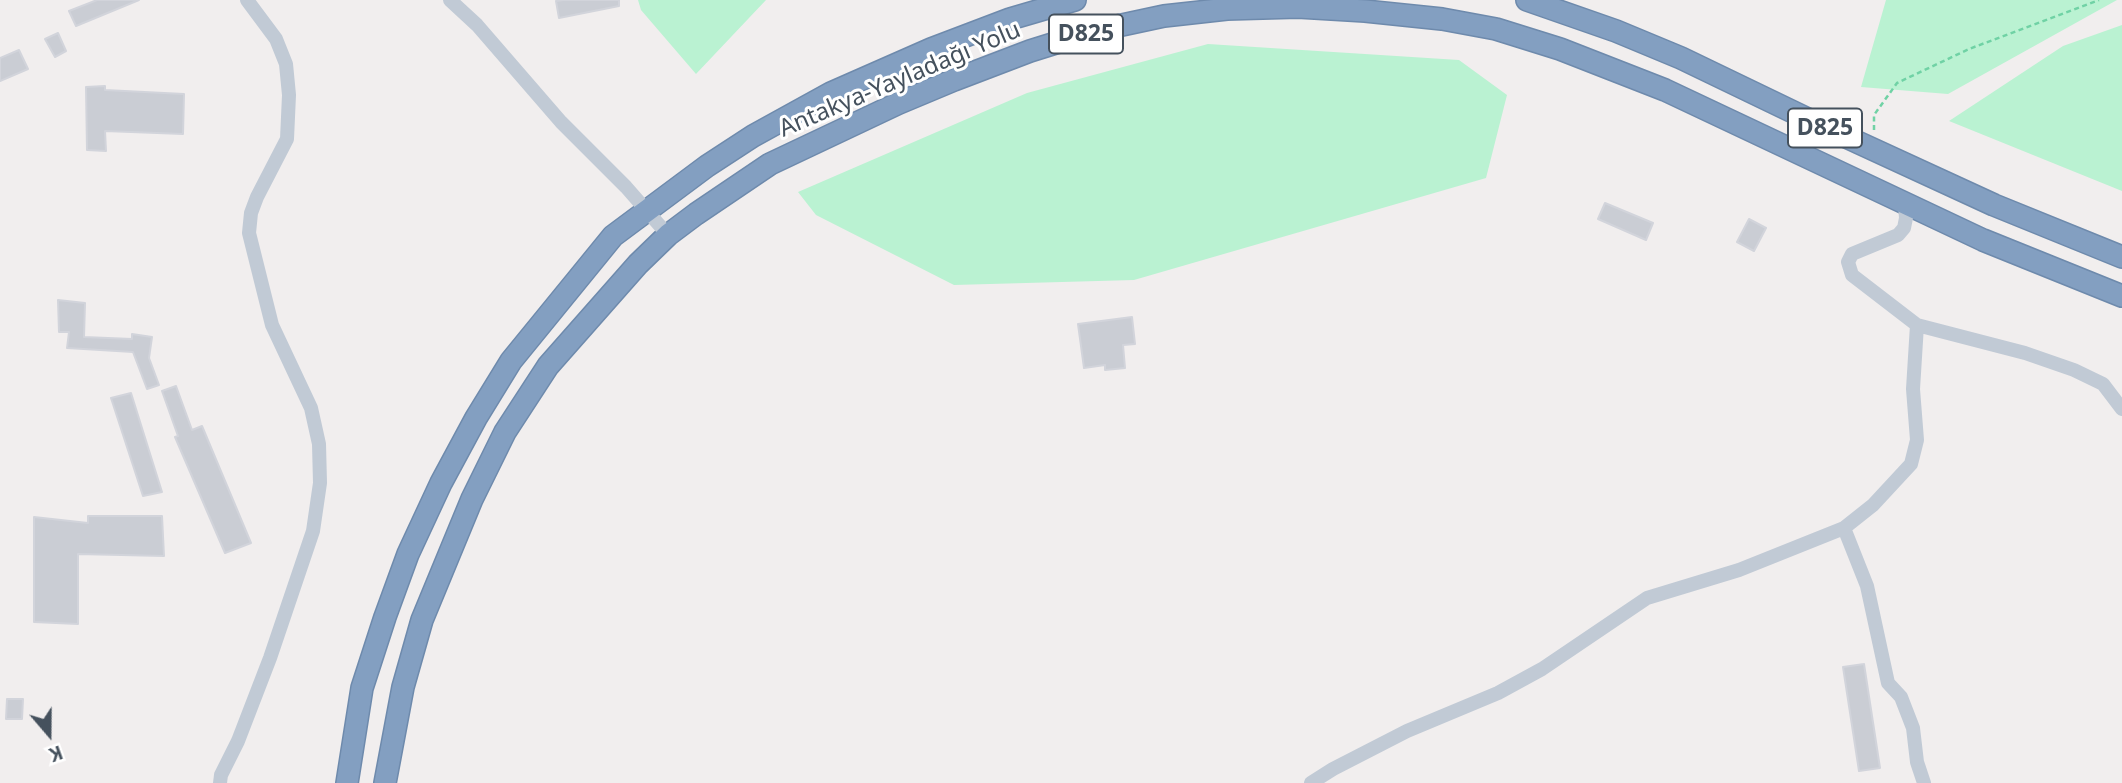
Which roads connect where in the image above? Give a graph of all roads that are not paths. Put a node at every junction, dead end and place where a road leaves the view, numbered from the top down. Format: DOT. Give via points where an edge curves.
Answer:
graph roads {
  1 [pos="247,0"];
  2 [pos="450,0"];
  3 [pos="1075,0"];
  4 [pos="1527,0"];
  5 [pos="1905,205"];
  6 [pos="645,210"];
  7 [pos="668,235"];
  8 [pos="2122,257"];
  9 [pos="2122,296"];
  10 [pos="1917,325"];
  11 [pos="2122,409"];
  12 [pos="1843,528"];
  13 [pos="220,783"];
  14 [pos="347,783"];
  15 [pos="385,783"];
  16 [pos="1311,783"];
  17 [pos="1924,783"];
  1 -- 13 [label="street" via="276,39 286,64 289,103 287,139 257,197 249,233 272,325 311,408 319,444 320,483 313,531 270,658"];
  2 -- 6 [label="street"];
  3 -- 6 [label="highway, Antakya-Yayladağı Yolu / D825" via="965,36 831,93 753,136"];
  4 -- 8 [label="highway, D825" via="1681,58 1994,205"];
  5 -- 7 [label="highway, Antakya-Yayladağı Yolu / D825" via="1665,90 1560,49 1496,29 1442,19 1298,7 1164,16 1030,51 899,103 770,164"];
  5 -- 9 [label="highway, Antakya-Yayladağı Yolu / D825"];
  5 -- 10 [label="street" via="1904,229 1852,254 1848,262 1852,275"];
  6 -- 7 [label="street"];
  6 -- 14 [label="highway, Antakya-Yayladağı Yolu / D825" via="613,236 511,361 441,483 408,554 362,688"];
  7 -- 15 [label="highway, Antakya-Yayladağı Yolu / D825" via="548,366 506,432 467,510 422,620 403,687"];
  10 -- 11 [label="street" via="2074,370 2103,384"];
  10 -- 12 [label="street" via="1913,389 1917,440 1910,464"];
  12 -- 16 [label="street" via="1739,570 1647,598 1542,669 1407,731"];
  12 -- 17 [label="street" via="1867,586 1888,683 1901,696 1913,728"];
}
